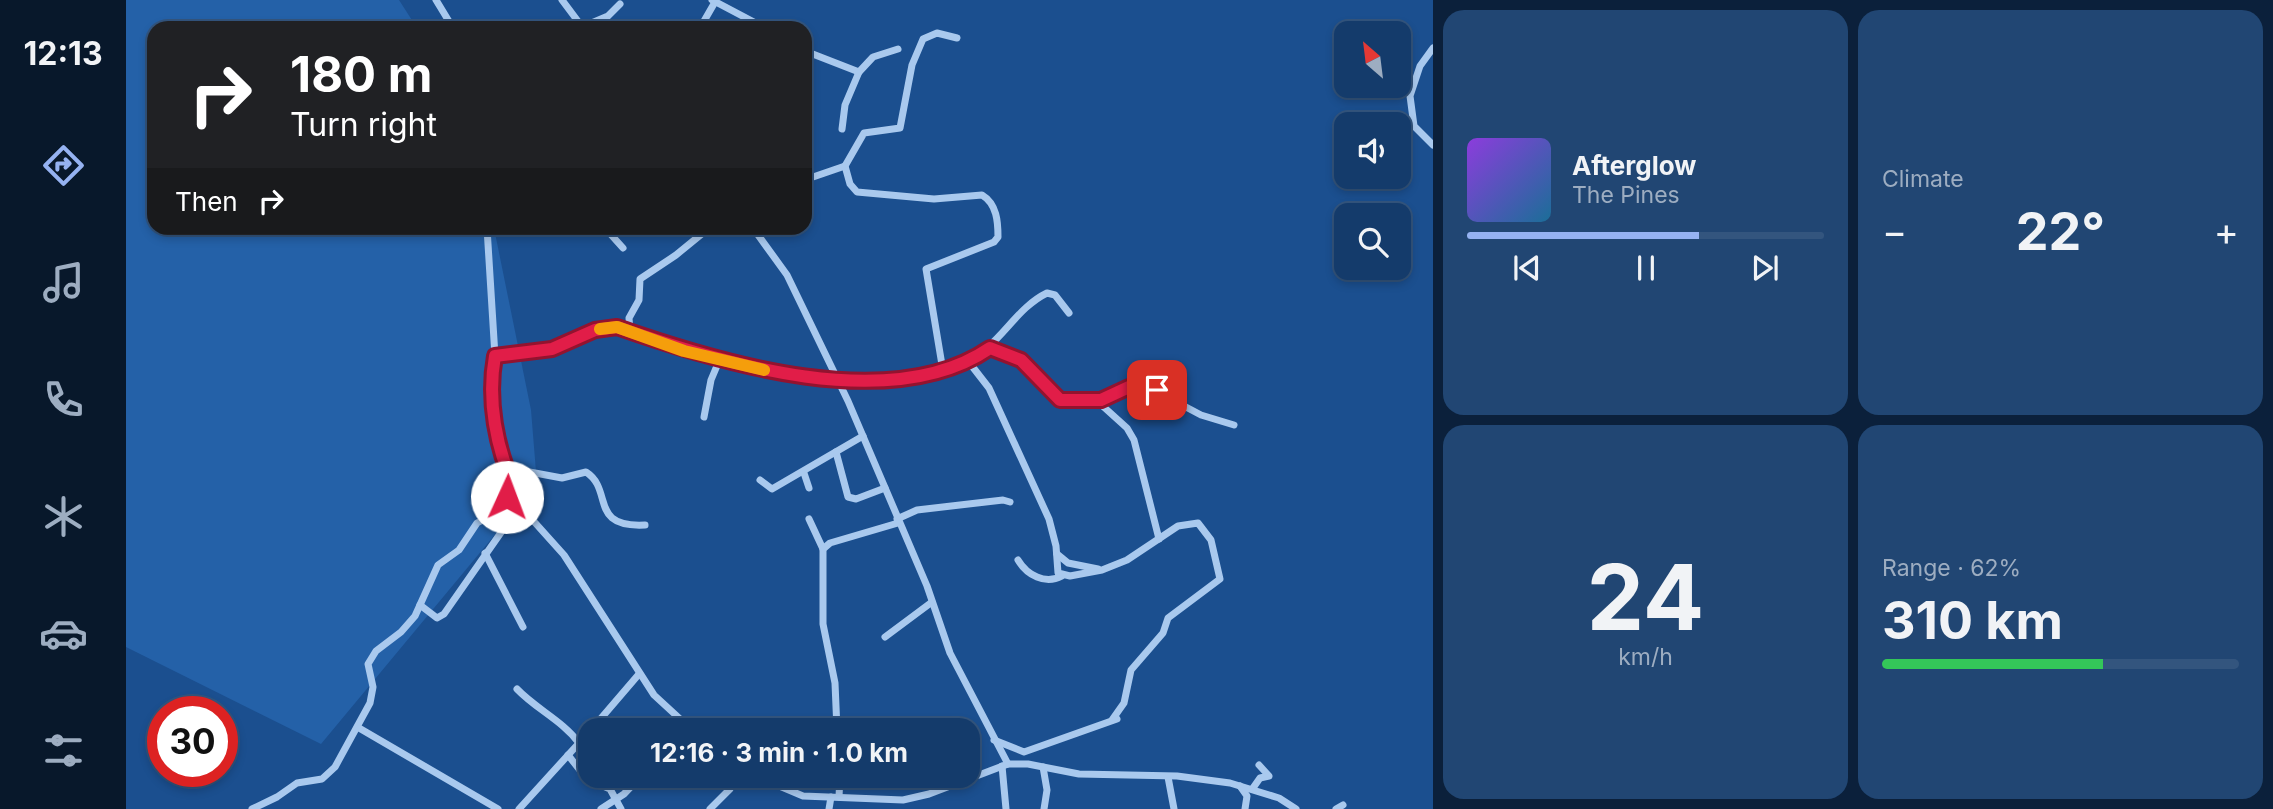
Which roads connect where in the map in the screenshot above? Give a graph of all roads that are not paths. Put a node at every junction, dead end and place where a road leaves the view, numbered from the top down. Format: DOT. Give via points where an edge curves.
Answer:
graph roads {
  1 [pos="436,0"];
  2 [pos="562,0"];
  3 [pos="713,1"];
  4 [pos="620,4"];
  5 [pos="449,21"];
  6 [pos="578,21"];
  7 [pos="596,21"];
  8 [pos="703,21"];
  9 [pos="752,21"];
  10 [pos="957,38"];
  11 [pos="1433,48"];
  12 [pos="898,49"];
  13 [pos="812,54"];
  14 [pos="859,72"];
  15 [pos="842,129"];
  16 [pos="1433,145"];
  17 [pos="845,166"];
  18 [pos="813,177"];
  19 [pos="486,235"];
  20 [pos="611,235"];
  21 [pos="700,235"];
  22 [pos="757,235"];
  23 [pos="623,248"];
  24 [pos="1069,313"];
  25 [pos="630,332"];
  26 [pos="990,348"];
  27 [pos="495,356"];
  28 [pos="719,361"];
  29 [pos="968,361"];
  30 [pos="943,371"];
  31 [pos="837,378"];
  32 [pos="1096,401"];
  33 [pos="704,416"];
  34 [pos="1234,425"];
  35 [pos="863,436"];
  36 [pos="836,452"];
  37 [pos="508,468"];
  38 [pos="804,472"];
  39 [pos="760,481"];
  40 [pos="809,488"];
  41 [pos="885,488"];
  42 [pos="515,489"];
  43 [pos="1010,502"];
  44 [pos="521,503"];
  45 [pos="809,519"];
  46 [pos="897,521"];
  47 [pos="645,525"];
  48 [pos="1160,539"];
  49 [pos="823,549"];
  50 [pos="485,553"];
  51 [pos="1057,554"];
  52 [pos="1018,560"];
  53 [pos="1102,570"];
  54 [pos="1062,576"];
  55 [pos="932,602"];
  56 [pos="420,605"];
  57 [pos="523,627"];
  58 [pos="885,637"];
  59 [pos="639,674"];
  60 [pos="517,689"];
  61 [pos="600,718"];
  62 [pos="675,718"];
  63 [pos="836,718"];
  64 [pos="359,728"];
  65 [pos="993,740"];
  66 [pos="578,742"];
  67 [pos="578,744"];
  68 [pos="1024,752"];
  69 [pos="568,755"];
  70 [pos="1028,764"];
  71 [pos="1005,765"];
  72 [pos="1259,765"];
  73 [pos="1043,767"];
  74 [pos="1168,777"];
  75 [pos="1236,784"];
  76 [pos="629,788"];
  77 [pos="729,788"];
  78 [pos="784,788"];
  79 [pos="837,788"];
  80 [pos="1253,788"];
  81 [pos="835,797"];
  82 [pos="618,799"];
  83 [pos="903,800"];
  84 [pos="252,809"];
  85 [pos="498,809"];
  86 [pos="519,809"];
  87 [pos="601,809"];
  88 [pos="621,809"];
  89 [pos="710,809"];
  90 [pos="830,809"];
  91 [pos="904,809"];
  92 [pos="1006,809"];
  93 [pos="1044,809"];
  94 [pos="1174,809"];
  95 [pos="1245,809"];
  96 [pos="1296,809"];
  1 -- 5 [label="street"];
  2 -- 6 [label="street"];
  3 -- 8 [label="street"];
  3 -- 9 [label="street"];
  4 -- 7 [label="street"];
  10 -- 17 [label="street" via="937,33 923,39 912,65 900,128 864,133"];
  11 -- 16 [label="street" via="1417,72 1410,96 1414,126"];
  12 -- 14 [label="street" via="873,57"];
  13 -- 14 [label="street"];
  14 -- 15 [label="street" via="845,105"];
  17 -- 18 [label="street"];
  17 -- 30 [label="street" via="857,192 934,199 982,195 993,205 998,225 994,242 926,269"];
  19 -- 27 [label="street"];
  20 -- 23 [label="street"];
  21 -- 25 [label="street" via="640,279 639,300 629,318"];
  22 -- 31 [label="street" via="787,275"];
  24 -- 26 [label="street" via="1055,295 1047,293"];
  25 -- 27 [label="street" via="604,327 552,349"];
  25 -- 28 [label="street"];
  26 -- 29 [label="street"];
  26 -- 32 [label="street" via="1021,360 1057,398"];
  27 -- 37 [label="street" via="490,386 495,426"];
  28 -- 31 [label="street" via="777,374"];
  28 -- 33 [label="street"];
  29 -- 30 [label="street"];
  29 -- 51 [label="street" via="995,400 1049,519"];
  30 -- 31 [label="street" via="879,380"];
  31 -- 35 [label="street"];
  32 -- 34 [label="street" via="1124,388 1150,388 1201,415"];
  32 -- 48 [label="street" via="1134,440"];
  35 -- 36 [label="street"];
  35 -- 41 [label="street"];
  36 -- 38 [label="street"];
  36 -- 41 [label="street" via="848,497 856,499"];
  37 -- 42 [label="street"];
  37 -- 47 [label="street" via="555,478 586,472 613,518"];
  38 -- 39 [label="street" via="772,489"];
  38 -- 40 [label="street"];
  41 -- 46 [label="street"];
  42 -- 44 [label="street"];
  42 -- 56 [label="street" via="496,513 477,523 459,550 439,565"];
  43 -- 46 [label="street" via="917,510"];
  44 -- 50 [label="street"];
  44 -- 59 [label="street" via="564,555"];
  45 -- 49 [label="street"];
  46 -- 49 [label="street"];
  46 -- 55 [label="street"];
  48 -- 53 [label="street"];
  48 -- 68 [label="street" via="1183,523 1198,523 1211,540 1220,579 1168,618 1163,633 1131,670 1124,703 1114,719"];
  49 -- 63 [label="street" via="823,625"];
  50 -- 56 [label="street" via="440,618"];
  50 -- 57 [label="street"];
  51 -- 53 [label="street" via="1068,563"];
  51 -- 54 [label="street"];
  52 -- 54 [label="street" via="1038,577"];
  53 -- 54 [label="street"];
  55 -- 58 [label="street"];
  55 -- 65 [label="street" via="950,653"];
  56 -- 64 [label="street" via="409,624 372,657 368,670 373,695"];
  59 -- 61 [label="street"];
  59 -- 62 [label="street"];
  60 -- 66 [label="street"];
  64 -- 84 [label="street" via="322,779 297,783"];
  64 -- 85 [label="street"];
  65 -- 68 [label="street"];
  65 -- 71 [label="street"];
  67 -- 69 [label="street"];
  68 -- 70 [label="street"];
  69 -- 82 [label="street" via="587,779 604,785"];
  69 -- 86 [label="street"];
  70 -- 71 [label="street"];
  70 -- 73 [label="street"];
  71 -- 83 [label="street"];
  71 -- 92 [label="street"];
  72 -- 80 [label="street" via="1269,776 1260,778"];
  73 -- 74 [label="street" via="1082,775"];
  73 -- 93 [label="street"];
  74 -- 75 [label="street"];
  74 -- 94 [label="street"];
  75 -- 80 [label="street"];
  75 -- 95 [label="street" via="1245,792"];
  76 -- 82 [label="street"];
  77 -- 89 [label="street"];
  78 -- 81 [label="street" via="803,796"];
  79 -- 81 [label="street"];
  80 -- 96 [label="street"];
  81 -- 83 [label="street"];
  81 -- 90 [label="street"];
  82 -- 87 [label="street"];
  82 -- 88 [label="street"];
  83 -- 91 [label="street"];
}
